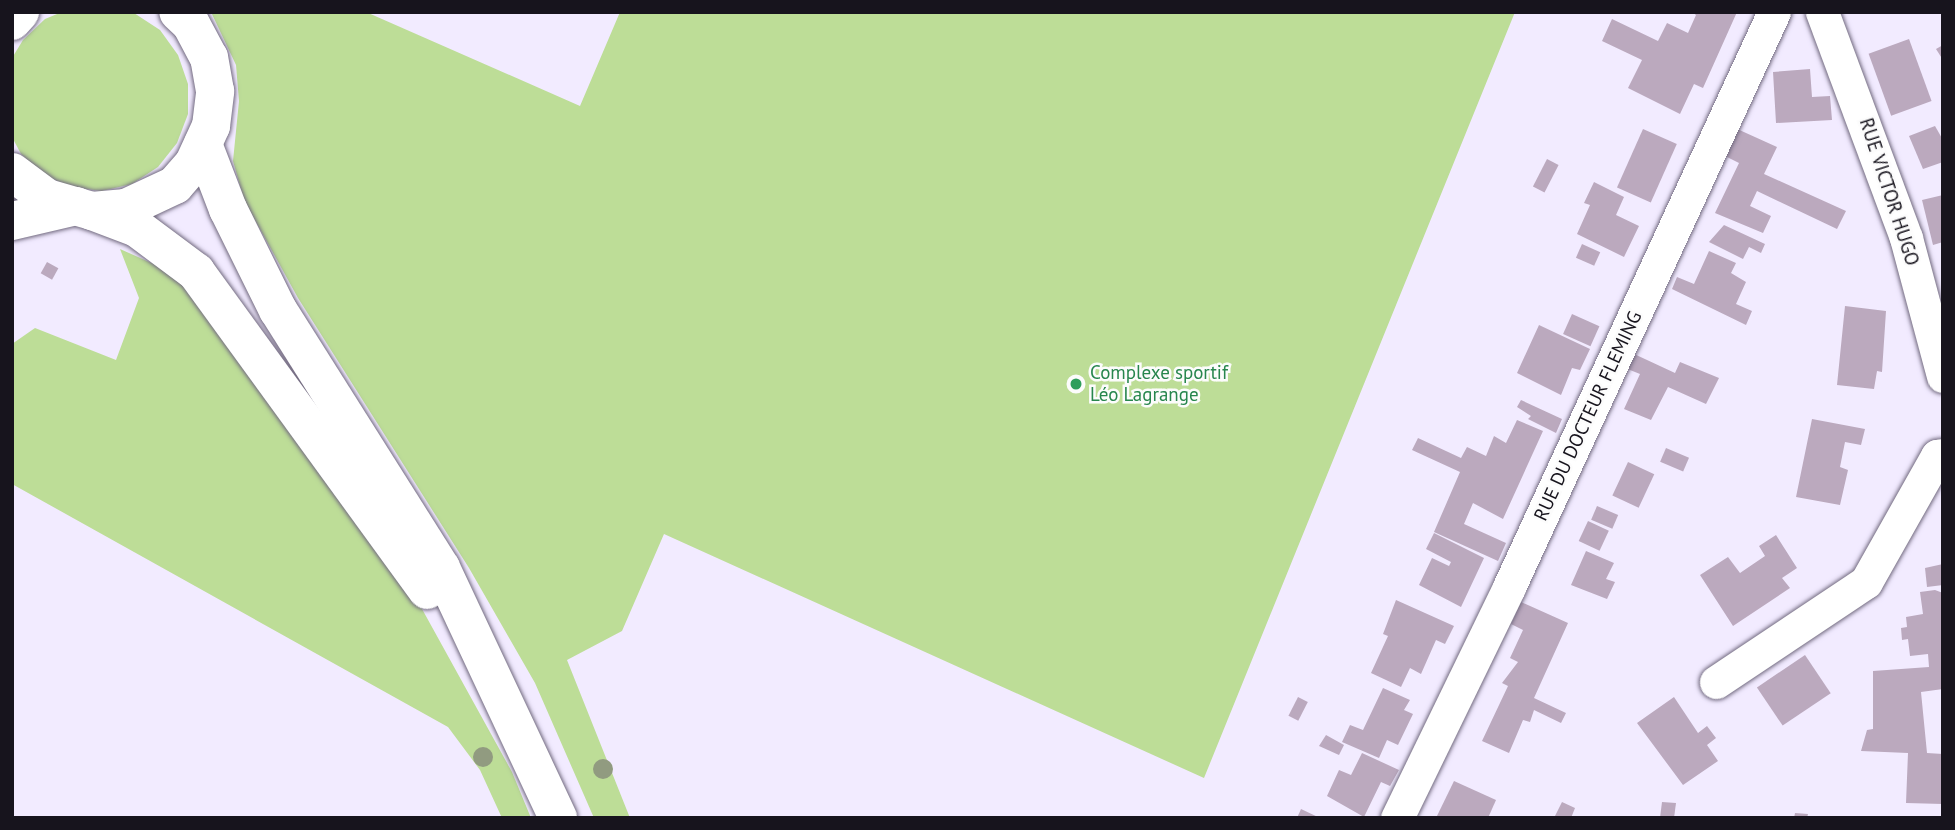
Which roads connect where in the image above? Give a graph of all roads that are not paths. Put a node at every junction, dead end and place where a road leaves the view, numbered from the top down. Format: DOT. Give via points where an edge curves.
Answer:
graph roads {
  1 [pos="178,12"];
  2 [pos="1774,12"];
  3 [pos="1822,12"];
  4 [pos="203,144"];
  5 [pos="12,172"];
  6 [pos="84,208"];
  7 [pos="12,221"];
  8 [pos="1943,376"];
  9 [pos="1943,455"];
  10 [pos="1716,682"];
  11 [pos="497,688"];
  12 [pos="558,818"];
  13 [pos="1397,818"];
  1 -- 4 [label="main road" via="190,23 209,58 215,92 211,126"];
  2 -- 13 [label="street, RUE DU DOCTEUR FLEMING" via="1509,587"];
  3 -- 8 [label="street, RUE VICTOR HUGO" via="1906,237"];
  4 -- 6 [label="main road" via="175,185 126,208"];
  4 -- 11 [label="main road" via="228,209 278,310 441,568"];
  5 -- 6 [label="main road" via="47,198"];
  6 -- 7 [label="main road"];
  6 -- 11 [label="main road" via="137,228 196,272"];
  9 -- 10 [label="street" via="1937,456 1866,582"];
  11 -- 12 [label="main road"];
}
